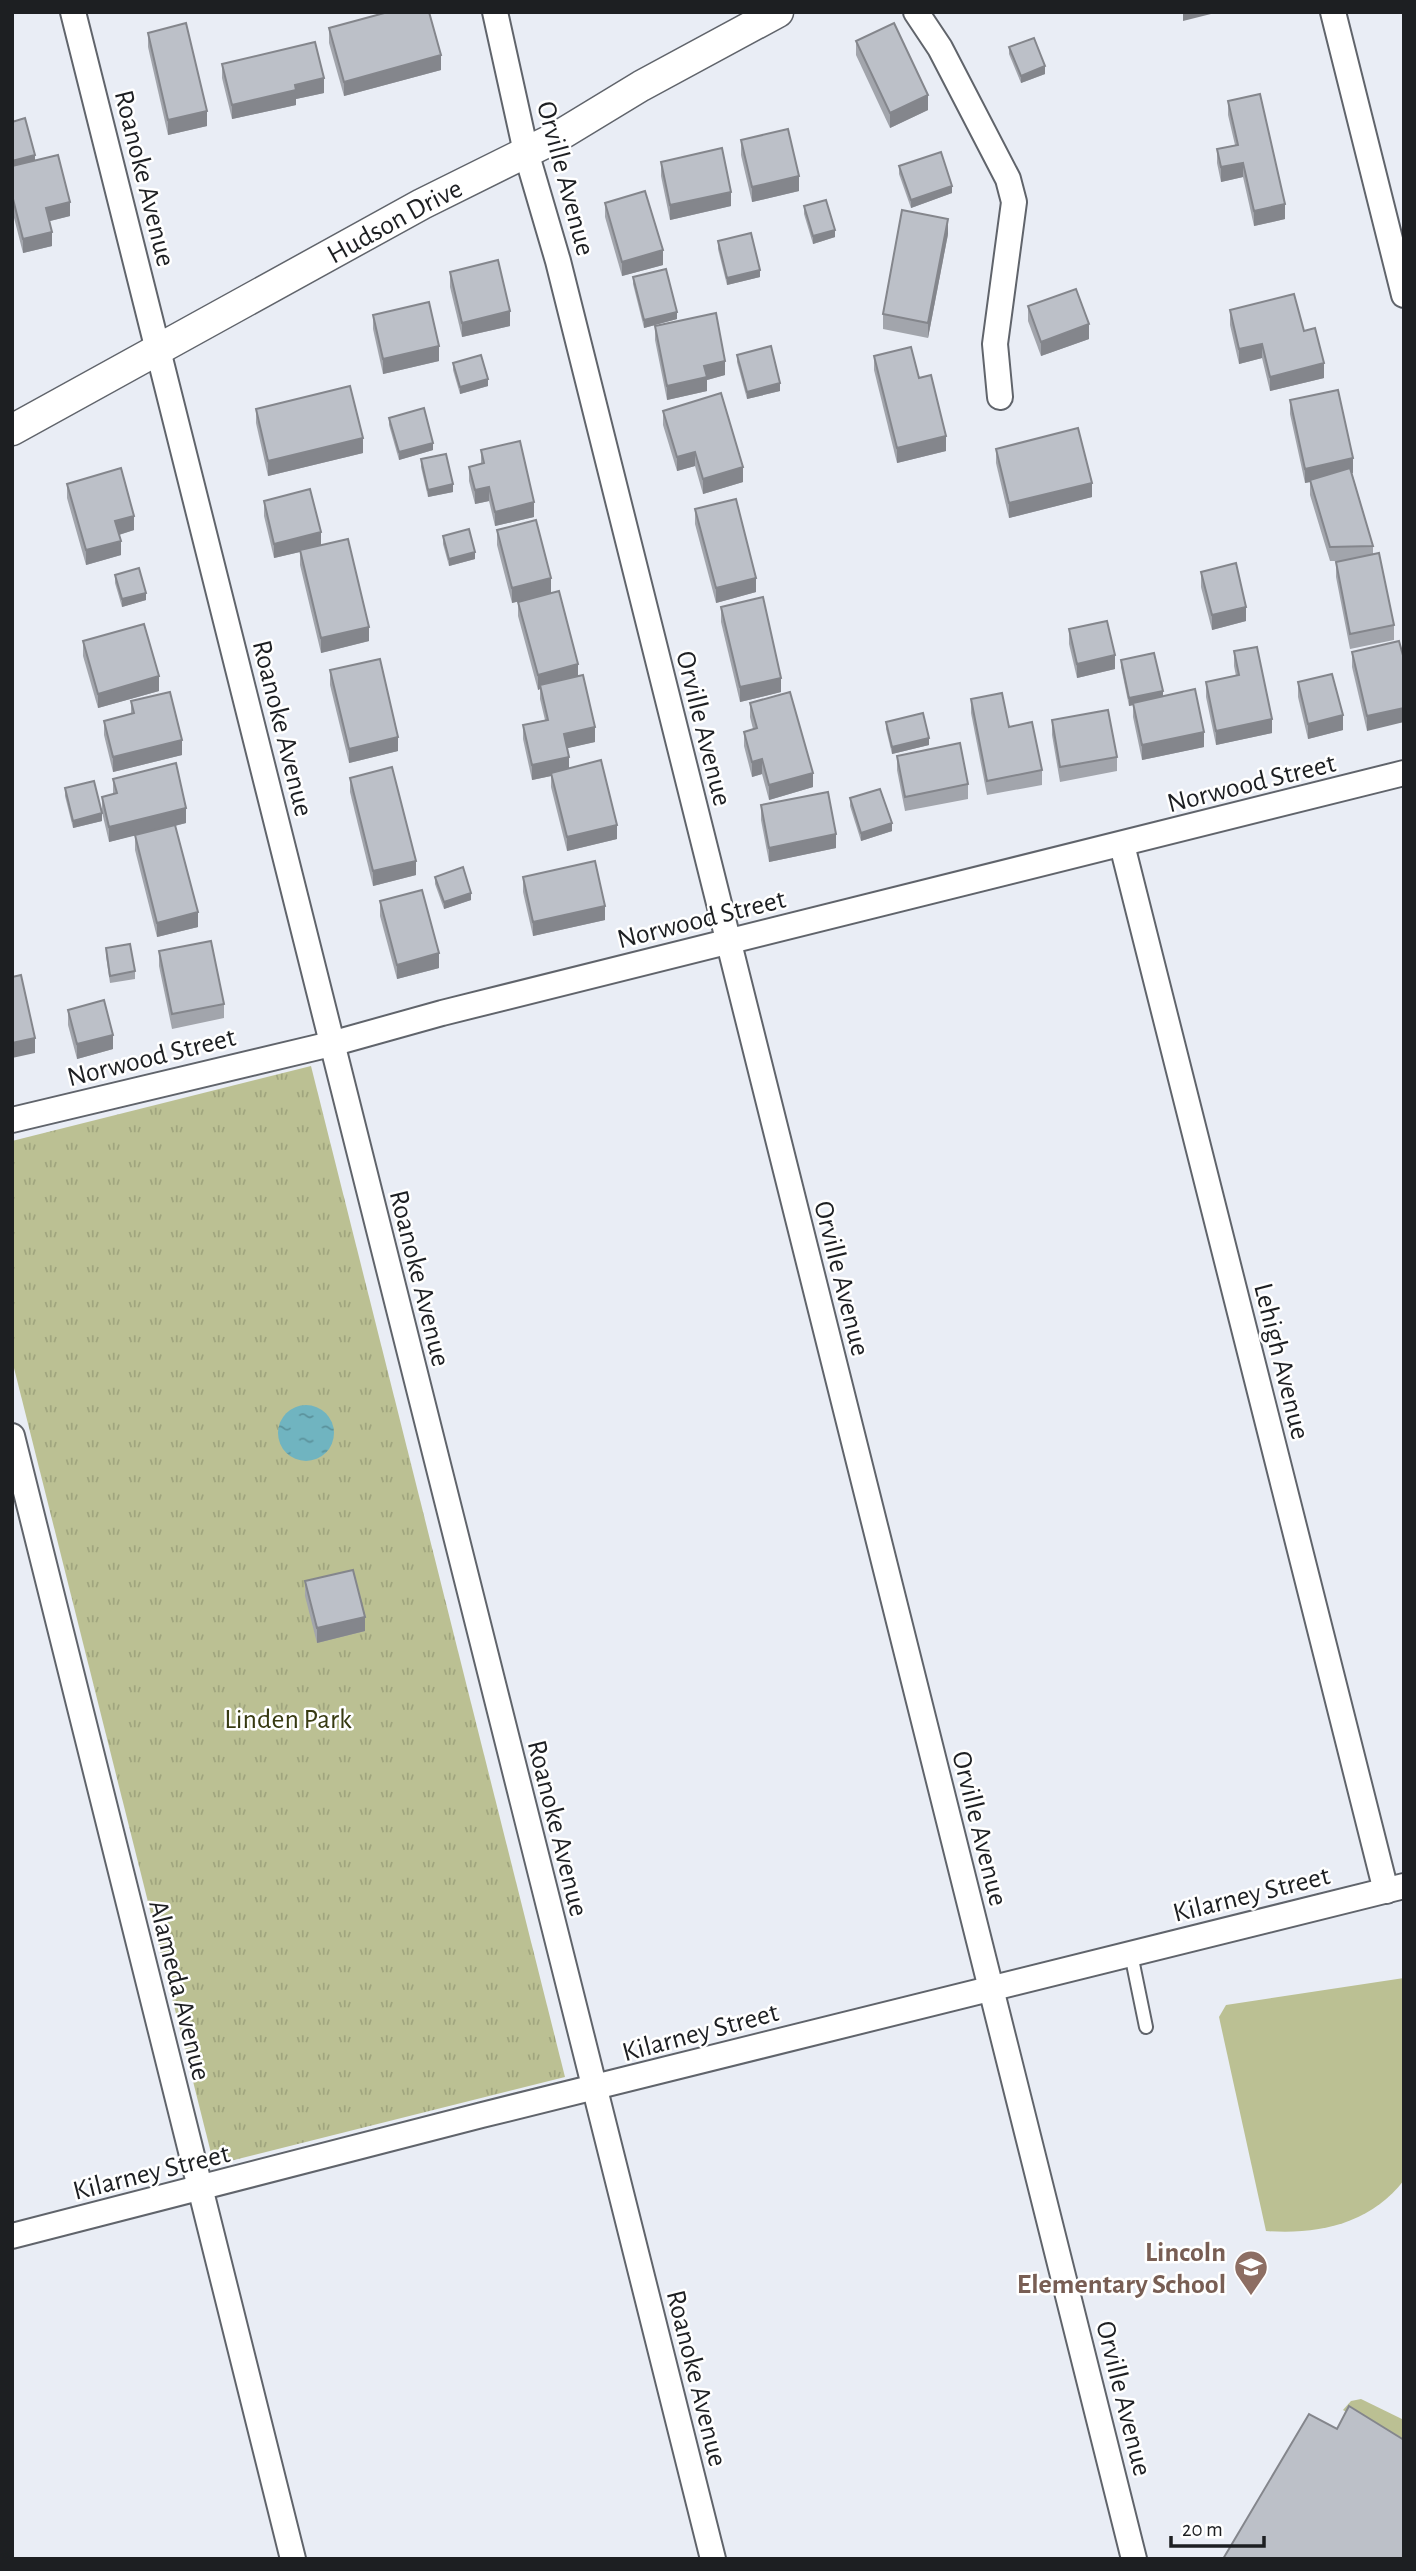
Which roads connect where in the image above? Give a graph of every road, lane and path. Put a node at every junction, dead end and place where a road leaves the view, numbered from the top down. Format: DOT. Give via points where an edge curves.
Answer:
graph roads {
  1 [pos="74,12"];
  2 [pos="495,12"];
  3 [pos="778,12"];
  4 [pos="916,12"];
  5 [pos="1333,12"];
  6 [pos="526,152"];
  7 [pos="1404,295"];
  8 [pos="158,349"];
  9 [pos="1000,397"];
  10 [pos="12,430"];
  11 [pos="1404,773"];
  12 [pos="1122,845"];
  13 [pos="729,942"];
  14 [pos="331,1044"];
  15 [pos="12,1120"];
  16 [pos="12,1436"];
  17 [pos="1395,1888"];
  18 [pos="1131,1954"];
  19 [pos="992,1989"];
  20 [pos="1146,2027"];
  21 [pos="594,2090"];
  22 [pos="200,2190"];
  23 [pos="12,2236"];
  24 [pos="293,2559"];
  25 [pos="713,2559"];
  26 [pos="1135,2559"];
  1 -- 8 [label="street, Roanoke Avenue"];
  2 -- 6 [label="street, Orville Avenue"];
  3 -- 6 [label="street, Hudson Drive"];
  4 -- 9 [label="street" via="940,48 1008,179 1014,202 995,344"];
  5 -- 7 [label="street"];
  6 -- 8 [label="street, Hudson Drive" via="411,209"];
  6 -- 13 [label="street, Orville Avenue" via="558,261"];
  8 -- 10 [label="street, Hudson Drive"];
  8 -- 14 [label="street, Roanoke Avenue"];
  11 -- 12 [label="street, Norwood Street"];
  12 -- 13 [label="street, Norwood Street"];
  12 -- 17 [label="street, Lehigh Avenue"];
  13 -- 14 [label="street, Norwood Street"];
  13 -- 19 [label="street, Orville Avenue"];
  14 -- 15 [label="street, Norwood Street"];
  14 -- 21 [label="street, Roanoke Avenue"];
  16 -- 22 [label="street, Alameda Avenue"];
  17 -- 18 [label="street, Kilarney Street"];
  18 -- 19 [label="street, Kilarney Street"];
  18 -- 20 [label="lane"];
  19 -- 21 [label="street, Kilarney Street"];
  19 -- 26 [label="street, Orville Avenue"];
  21 -- 22 [label="street, Kilarney Street"];
  21 -- 25 [label="street, Roanoke Avenue"];
  22 -- 23 [label="street, Kilarney Street"];
  22 -- 24 [label="street, Alameda Avenue"];
}
